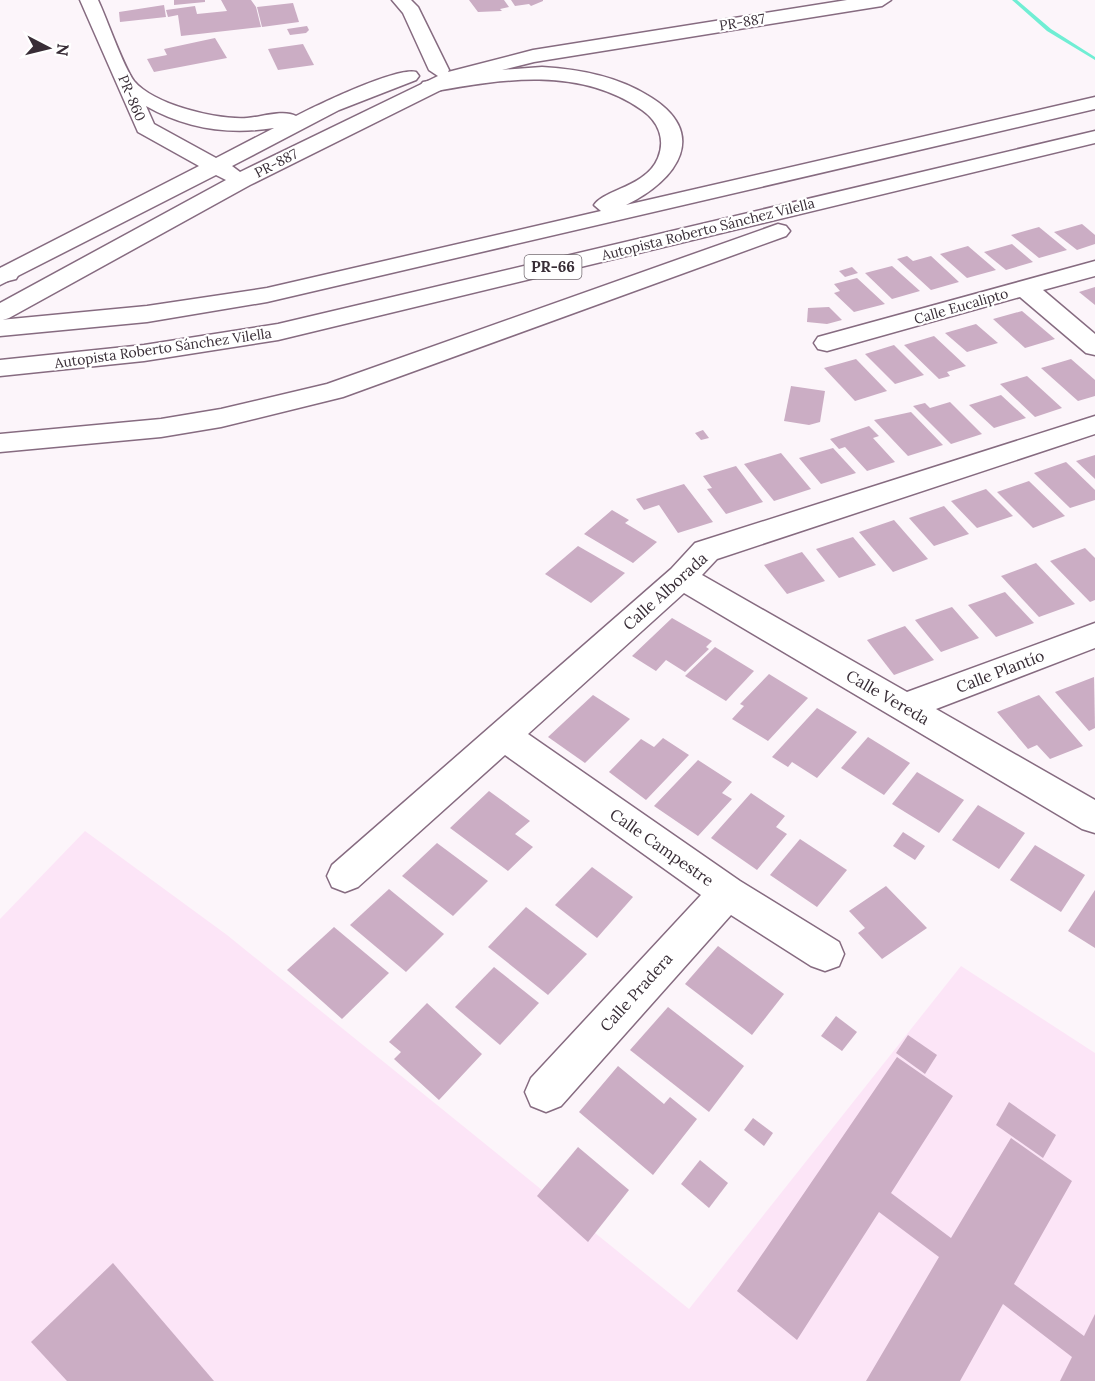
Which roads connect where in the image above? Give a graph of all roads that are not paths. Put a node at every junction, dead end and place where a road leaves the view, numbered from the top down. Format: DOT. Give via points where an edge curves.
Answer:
graph roads {
  1 [pos="89,0"];
  2 [pos="401,0"];
  3 [pos="882,0"];
  4 [pos="434,78"];
  5 [pos="125,84"];
  6 [pos="1095,102"];
  7 [pos="319,113"];
  8 [pos="145,128"];
  9 [pos="1095,137"];
  10 [pos="987,160"];
  11 [pos="216,166"];
  12 [pos="242,180"];
  13 [pos="146,202"];
  14 [pos="534,232"];
  15 [pos="1095,268"];
  16 [pos="2,276"];
  17 [pos="1035,285"];
  18 [pos="0,313"];
  19 [pos="1095,324"];
  20 [pos="0,327"];
  21 [pos="827,343"];
  22 [pos="1095,347"];
  23 [pos="3,368"];
  24 [pos="1095,425"];
  25 [pos="0,443"];
  26 [pos="682,577"];
  27 [pos="1095,635"];
  28 [pos="905,707"];
  29 [pos="503,735"];
  30 [pos="1095,818"];
  31 [pos="345,876"];
  32 [pos="727,892"];
  33 [pos="825,954"];
  34 [pos="546,1092"];
  1 -- 5 [label="main road, PR-860 / PR-860"];
  2 -- 4 [label="main road" via="411,11"];
  3 -- 4 [label="main road, PR-887" via="533,56"];
  4 -- 7 [label="main road, PR-887" via="401,78"];
  4 -- 12 [label="main road, PR-887"];
  4 -- 14 [label="main road" via="527,73 579,77 637,97 666,123 673,146 665,167 654,178 611,203"];
  5 -- 7 [label="main road" via="178,116 219,126"];
  5 -- 8 [label="main road, PR-860 / PR-860"];
  6 -- 14 [label="main road, Autopista Roberto Sánchez Vilella / PR-66"];
  7 -- 11 [label="main road, PR-887"];
  8 -- 11 [label="main road, PR-860 / PR-860"];
  8 -- 13 [label="main road" via="160,163"];
  9 -- 10 [label="main road, Autopista Roberto Sánchez Vilella / PR-66"];
  10 -- 23 [label="main road, Autopista Roberto Sánchez Vilella / PR-66" via="278,332 144,353"];
  10 -- 25 [label="main road" via="334,391 161,428"];
  11 -- 12 [label="main road, PR-860 / PR-860"];
  11 -- 13 [label="main road, PR-887"];
  12 -- 18 [label="main road, PR-887"];
  13 -- 16 [label="main road, PR-887"];
  14 -- 20 [label="main road, Autopista Roberto Sánchez Vilella / PR-66" via="267,295 82,322"];
  15 -- 17 [label="main road, Calle Eucalipto"];
  17 -- 19 [label="main road"];
  17 -- 21 [label="main road, Calle Eucalipto"];
  17 -- 22 [label="main road"];
  24 -- 26 [label="main road, Calle Alborada" via="706,551"];
  26 -- 28 [label="main road, Calle Vereda"];
  26 -- 29 [label="main road, Calle Alborada"];
  27 -- 28 [label="main road, Calle Plantío"];
  28 -- 30 [label="main road, Calle Vereda"];
  29 -- 31 [label="main road, Calle Alborada"];
  29 -- 32 [label="main road, Calle Campestre"];
  32 -- 33 [label="main road, Calle Campestre"];
  32 -- 34 [label="main road, Calle Pradera"];
}
